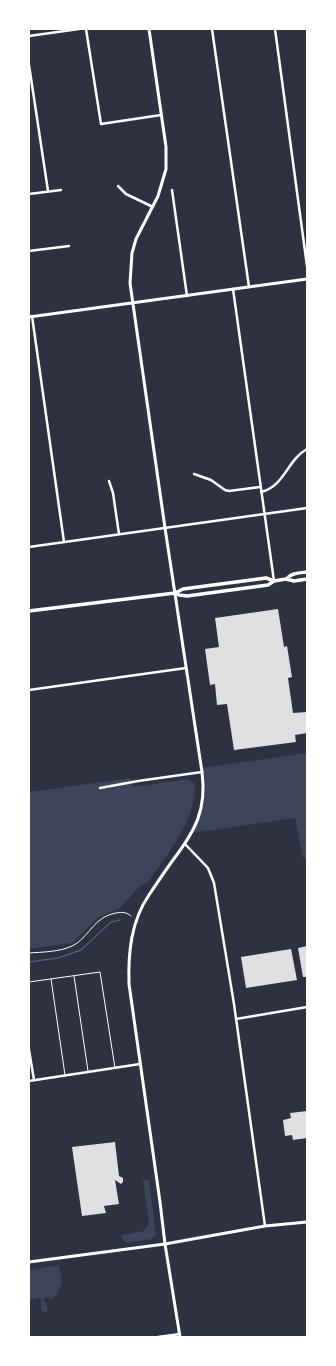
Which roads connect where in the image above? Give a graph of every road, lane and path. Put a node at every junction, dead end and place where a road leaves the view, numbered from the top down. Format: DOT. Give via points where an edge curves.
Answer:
graph roads {
  1 [pos="79,29"];
  2 [pos="86,29"];
  3 [pos="149,29"];
  4 [pos="212,29"];
  5 [pos="275,29"];
  6 [pos="29,36"];
  7 [pos="29,65"];
  8 [pos="161,115"];
  9 [pos="118,186"];
  10 [pos="61,190"];
  11 [pos="172,190"];
  12 [pos="48,191"];
  13 [pos="29,194"];
  14 [pos="152,207"];
  15 [pos="69,246"];
  16 [pos="29,251"];
  17 [pos="307,266"];
  18 [pos="307,279"];
  19 [pos="249,288"];
  20 [pos="233,290"];
  21 [pos="187,296"];
  22 [pos="133,303"];
  23 [pos="31,316"];
  24 [pos="307,449"];
  25 [pos="194,474"];
  26 [pos="109,481"];
  27 [pos="260,487"];
  28 [pos="261,492"];
  29 [pos="307,508"];
  30 [pos="264,514"];
  31 [pos="165,528"];
  32 [pos="119,534"];
  33 [pos="64,542"];
  34 [pos="29,547"];
  35 [pos="307,572"];
  36 [pos="286,579"];
  37 [pos="307,579"];
  38 [pos="274,580"];
  39 [pos="175,593"];
  40 [pos="29,611"];
  41 [pos="186,668"];
  42 [pos="29,690"];
  43 [pos="202,772"];
  44 [pos="100,788"];
  45 [pos="185,844"];
  46 [pos="131,916"];
  47 [pos="29,954"];
  48 [pos="74,976"];
  49 [pos="51,979"];
  50 [pos="29,982"];
  51 [pos="307,1007"];
  52 [pos="236,1019"];
  53 [pos="29,1050"];
  54 [pos="140,1064"];
  55 [pos="115,1068"];
  56 [pos="88,1072"];
  57 [pos="65,1075"];
  58 [pos="29,1080"];
  59 [pos="34,1080"];
  60 [pos="307,1222"];
  61 [pos="265,1226"];
  62 [pos="165,1244"];
  63 [pos="29,1262"];
  64 [pos="180,1336"];
  65 [pos="158,1337"];
  1 -- 6 [label="street"];
  2 -- 8 [label="street" via="101,124"];
  3 -- 8 [label="street"];
  4 -- 19 [label="street"];
  5 -- 17 [label="street"];
  7 -- 12 [label="street"];
  8 -- 14 [label="street" via="166,163 158,196"];
  9 -- 14 [label="street" via="126,194"];
  10 -- 12 [label="street"];
  11 -- 21 [label="street"];
  12 -- 13 [label="street"];
  14 -- 22 [label="street" via="132,253 130,283"];
  15 -- 16 [label="street"];
  18 -- 19 [label="street"];
  19 -- 20 [label="street"];
  20 -- 21 [label="street"];
  20 -- 27 [label="street"];
  21 -- 22 [label="street"];
  22 -- 23 [label="street"];
  22 -- 31 [label="street"];
  23 -- 33 [label="street"];
  24 -- 28 [label="street" via="297,457 276,485"];
  25 -- 27 [label="street" via="212,480 229,491"];
  26 -- 32 [label="street"];
  27 -- 28 [label="street"];
  28 -- 30 [label="street"];
  29 -- 30 [label="street"];
  30 -- 31 [label="street"];
  30 -- 38 [label="street"];
  31 -- 32 [label="street"];
  31 -- 39 [label="street"];
  32 -- 33 [label="street"];
  33 -- 34 [label="street"];
  35 -- 36 [label="main road" via="293,574"];
  36 -- 37 [label="main road"];
  36 -- 38 [label="main road"];
  38 -- 39 [label="main road" via="246,580 184,589"];
  38 -- 39 [label="main road" via="268,585 187,596"];
  39 -- 40 [label="main road"];
  39 -- 41 [label="street"];
  41 -- 42 [label="street"];
  41 -- 43 [label="street"];
  43 -- 44 [label="street"];
  43 -- 45 [label="street" via="204,791 200,814"];
  45 -- 52 [label="street" via="208,868 214,883"];
  45 -- 54 [label="street" via="149,895 138,916 131,942 129,984"];
  46 -- 47 [label="path" via="124,912 113,914 100,920 70,947"];
  48 -- 49 [label="lane"];
  48 -- 55 [label="lane" via="100,972"];
  48 -- 56 [label="lane"];
  49 -- 50 [label="lane"];
  49 -- 57 [label="lane"];
  51 -- 52 [label="street"];
  52 -- 61 [label="street"];
  53 -- 59 [label="street"];
  54 -- 55 [label="street"];
  54 -- 62 [label="street"];
  55 -- 56 [label="street"];
  56 -- 57 [label="street"];
  57 -- 59 [label="street"];
  58 -- 59 [label="street"];
  60 -- 61 [label="street"];
  61 -- 62 [label="street"];
  62 -- 63 [label="street"];
  62 -- 64 [label="street"];
  64 -- 65 [label="street"];
}
